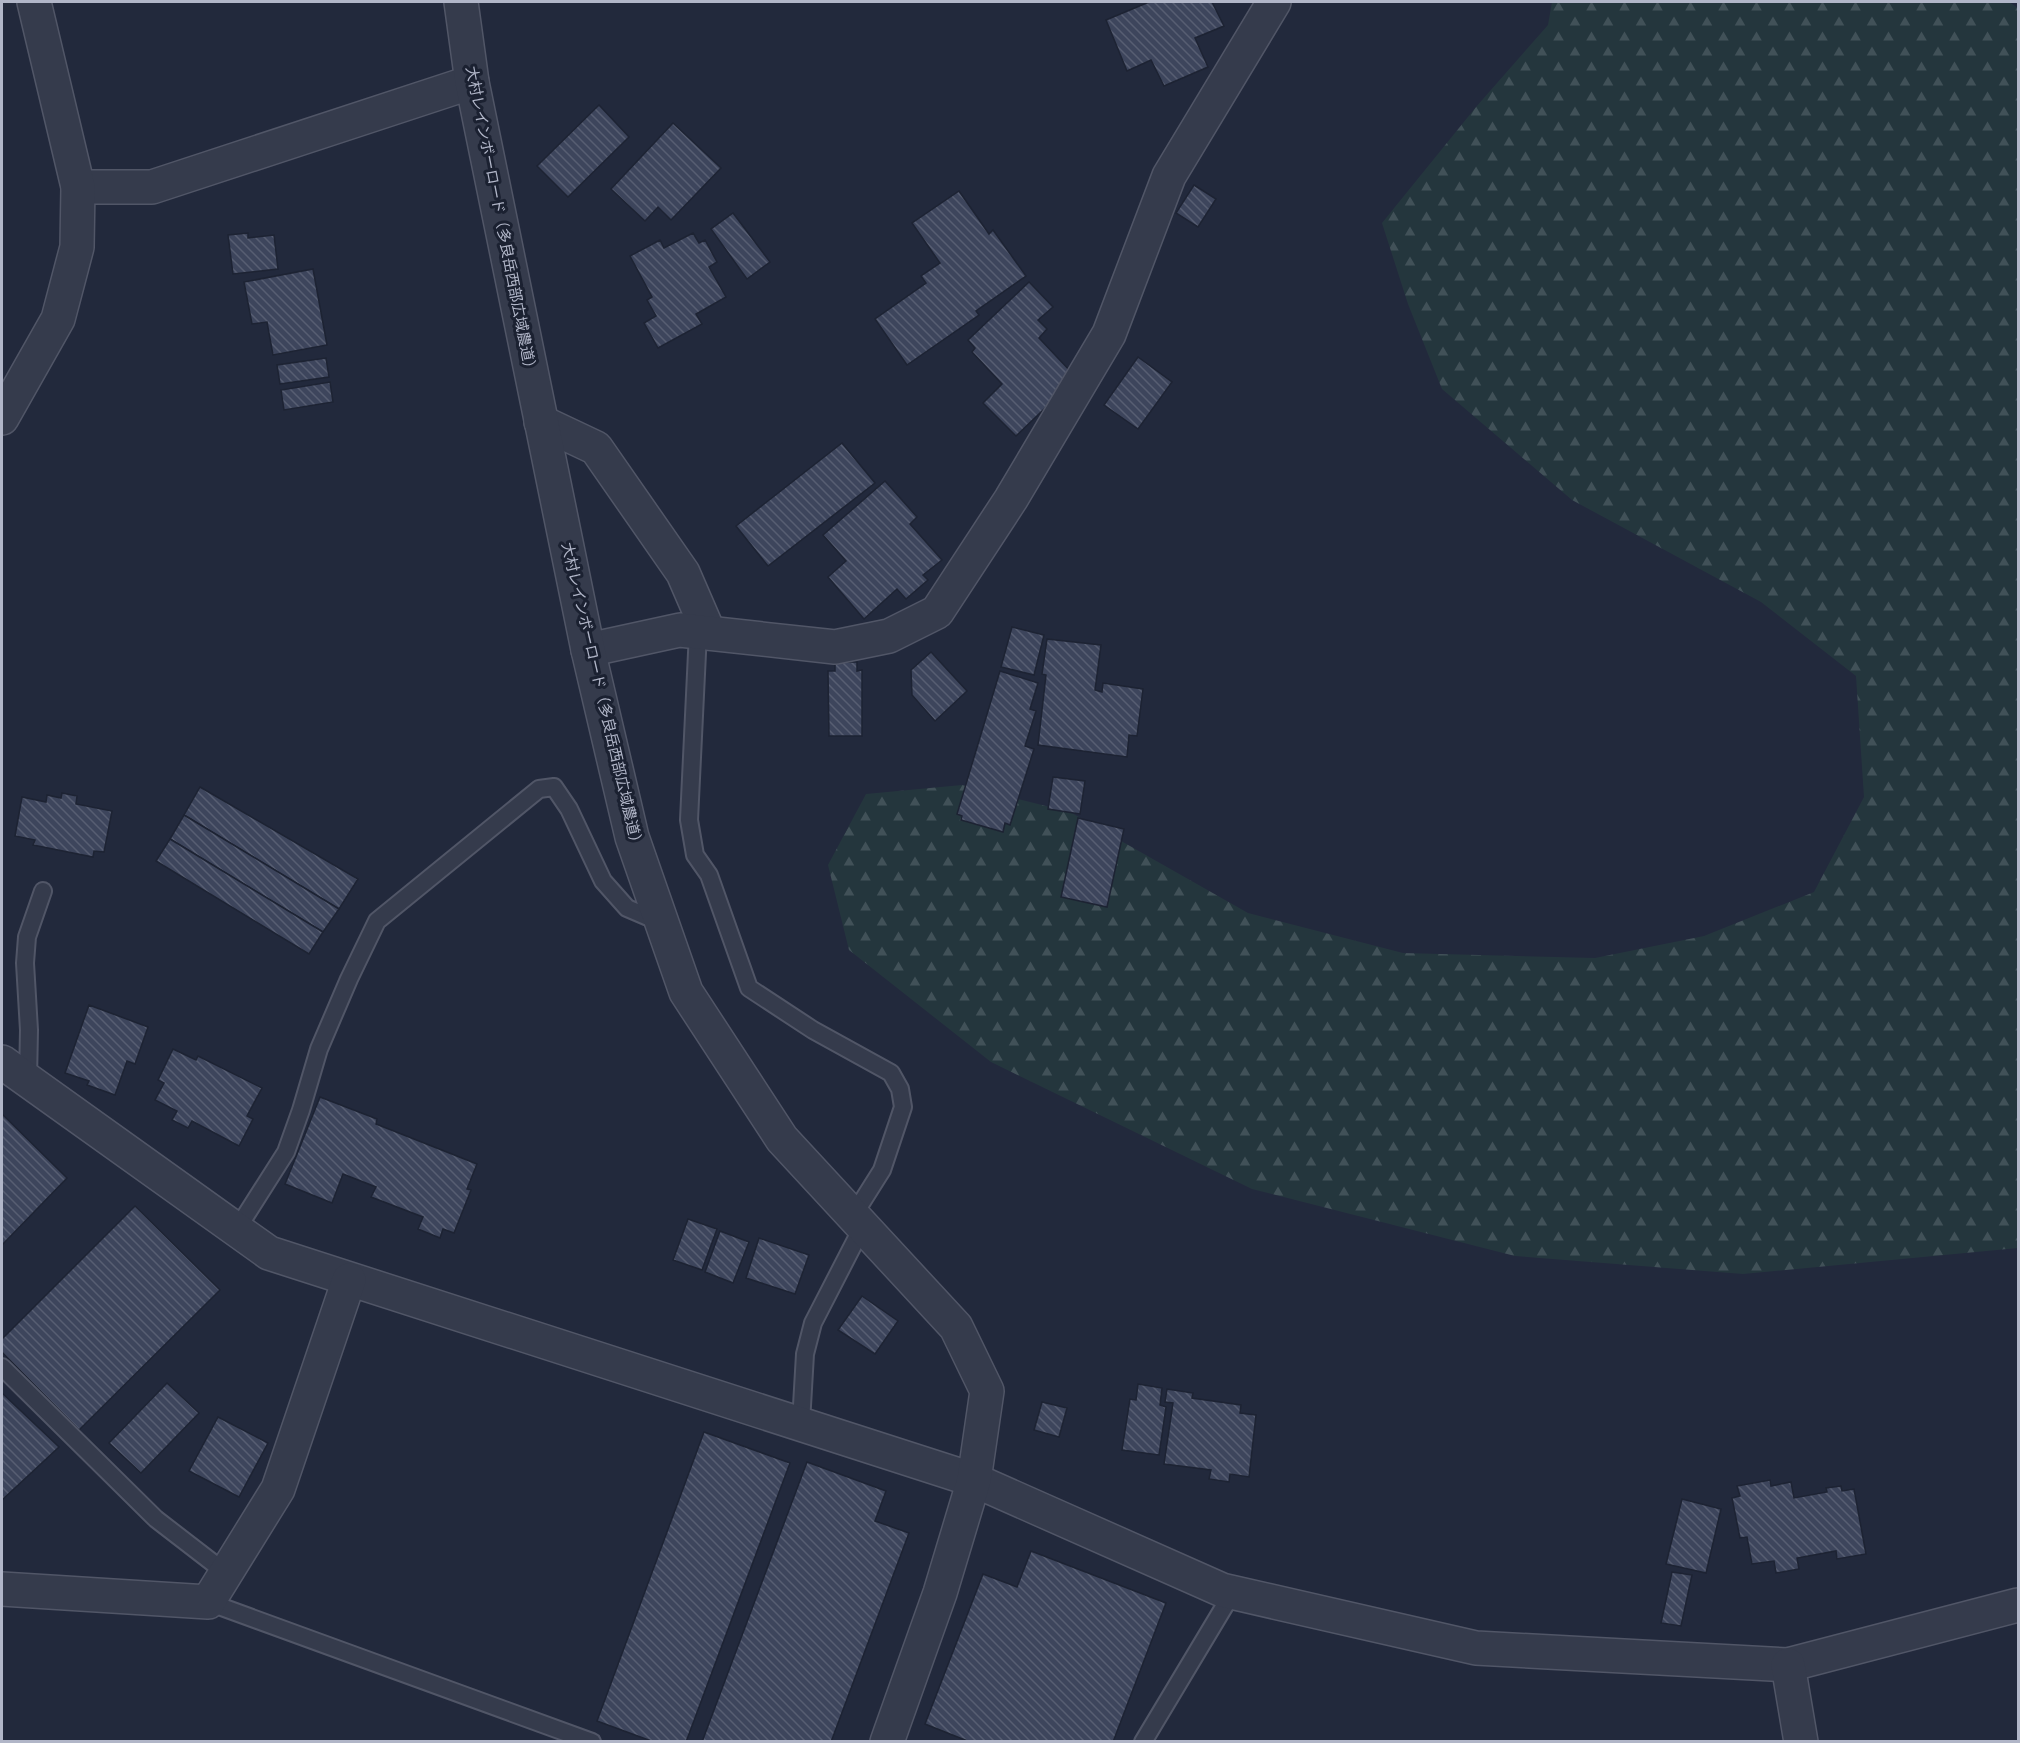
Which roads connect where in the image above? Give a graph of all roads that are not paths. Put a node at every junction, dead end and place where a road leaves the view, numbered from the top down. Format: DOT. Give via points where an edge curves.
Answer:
graph roads {
  1 [pos="34,2"];
  2 [pos="461,2"];
  3 [pos="1274,2"];
  4 [pos="472,82"];
  5 [pos="78,187"];
  6 [pos="2,418"];
  7 [pos="542,422"];
  8 [pos="703,632"];
  9 [pos="588,650"];
  10 [pos="43,891"];
  11 [pos="662,923"];
  12 [pos="14,1071"];
  13 [pos="858,1221"];
  14 [pos="237,1229"];
  15 [pos="349,1280"];
  16 [pos="2,1367"];
  17 [pos="801,1424"];
  18 [pos="974,1480"];
  19 [pos="226,1573"];
  20 [pos="2,1589"];
  21 [pos="1233,1592"];
  22 [pos="208,1602"];
  23 [pos="2019,1605"];
  24 [pos="1788,1665"];
  25 [pos="592,1742"];
  26 [pos="887,1742"];
  27 [pos="1143,1742"];
  28 [pos="1801,1742"];
  1 -- 5 [label="street"];
  2 -- 4 [label="street, 大村レインボーロード（多良岳西部広域農道）"];
  3 -- 8 [label="street" via="1169,176 1109,334 1011,499 937,612 889,636 835,647"];
  4 -- 5 [label="street" via="152,186"];
  4 -- 7 [label="street, 大村レインボーロード（多良岳西部広域農道）"];
  5 -- 6 [label="street" via="77,247 58,319"];
  7 -- 8 [label="street" via="597,448 683,573"];
  7 -- 9 [label="street, 大村レインボーロード（多良岳西部広域農道）"];
  8 -- 9 [label="street" via="680,630"];
  8 -- 13 [label="lane" via="689,820 695,855 709,874 748,988 891,1073 900,1089 903,1107 882,1170"];
  9 -- 11 [label="street, 大村レインボーロード（多良岳西部広域農道）" via="632,837"];
  10 -- 12 [label="lane" via="27,937 29,1030"];
  11 -- 13 [label="street, 大村レインボーロード（多良岳西部広域農道）" via="686,992 782,1139"];
  11 -- 14 [label="lane" via="627,908 603,881 569,809 554,787 539,789 377,921 318,1049 286,1152"];
  12 -- 14 [label="street"];
  13 -- 17 [label="lane" via="813,1323 805,1354"];
  13 -- 18 [label="street, 大村レインボーロード（多良岳西部広域農道）" via="956,1327 987,1391"];
  14 -- 15 [label="street" via="269,1253"];
  15 -- 17 [label="street"];
  15 -- 19 [label="street" via="278,1489"];
  16 -- 19 [label="lane" via="156,1519"];
  17 -- 18 [label="street"];
  18 -- 21 [label="street"];
  18 -- 26 [label="street, 大村レインボーロード（多良岳西部広域農道）" via="940,1593"];
  19 -- 22 [label="street"];
  20 -- 22 [label="street"];
  21 -- 24 [label="street" via="1476,1648"];
  21 -- 27 [label="lane"];
  22 -- 25 [label="lane"];
  23 -- 24 [label="street"];
  24 -- 28 [label="street"];
}
